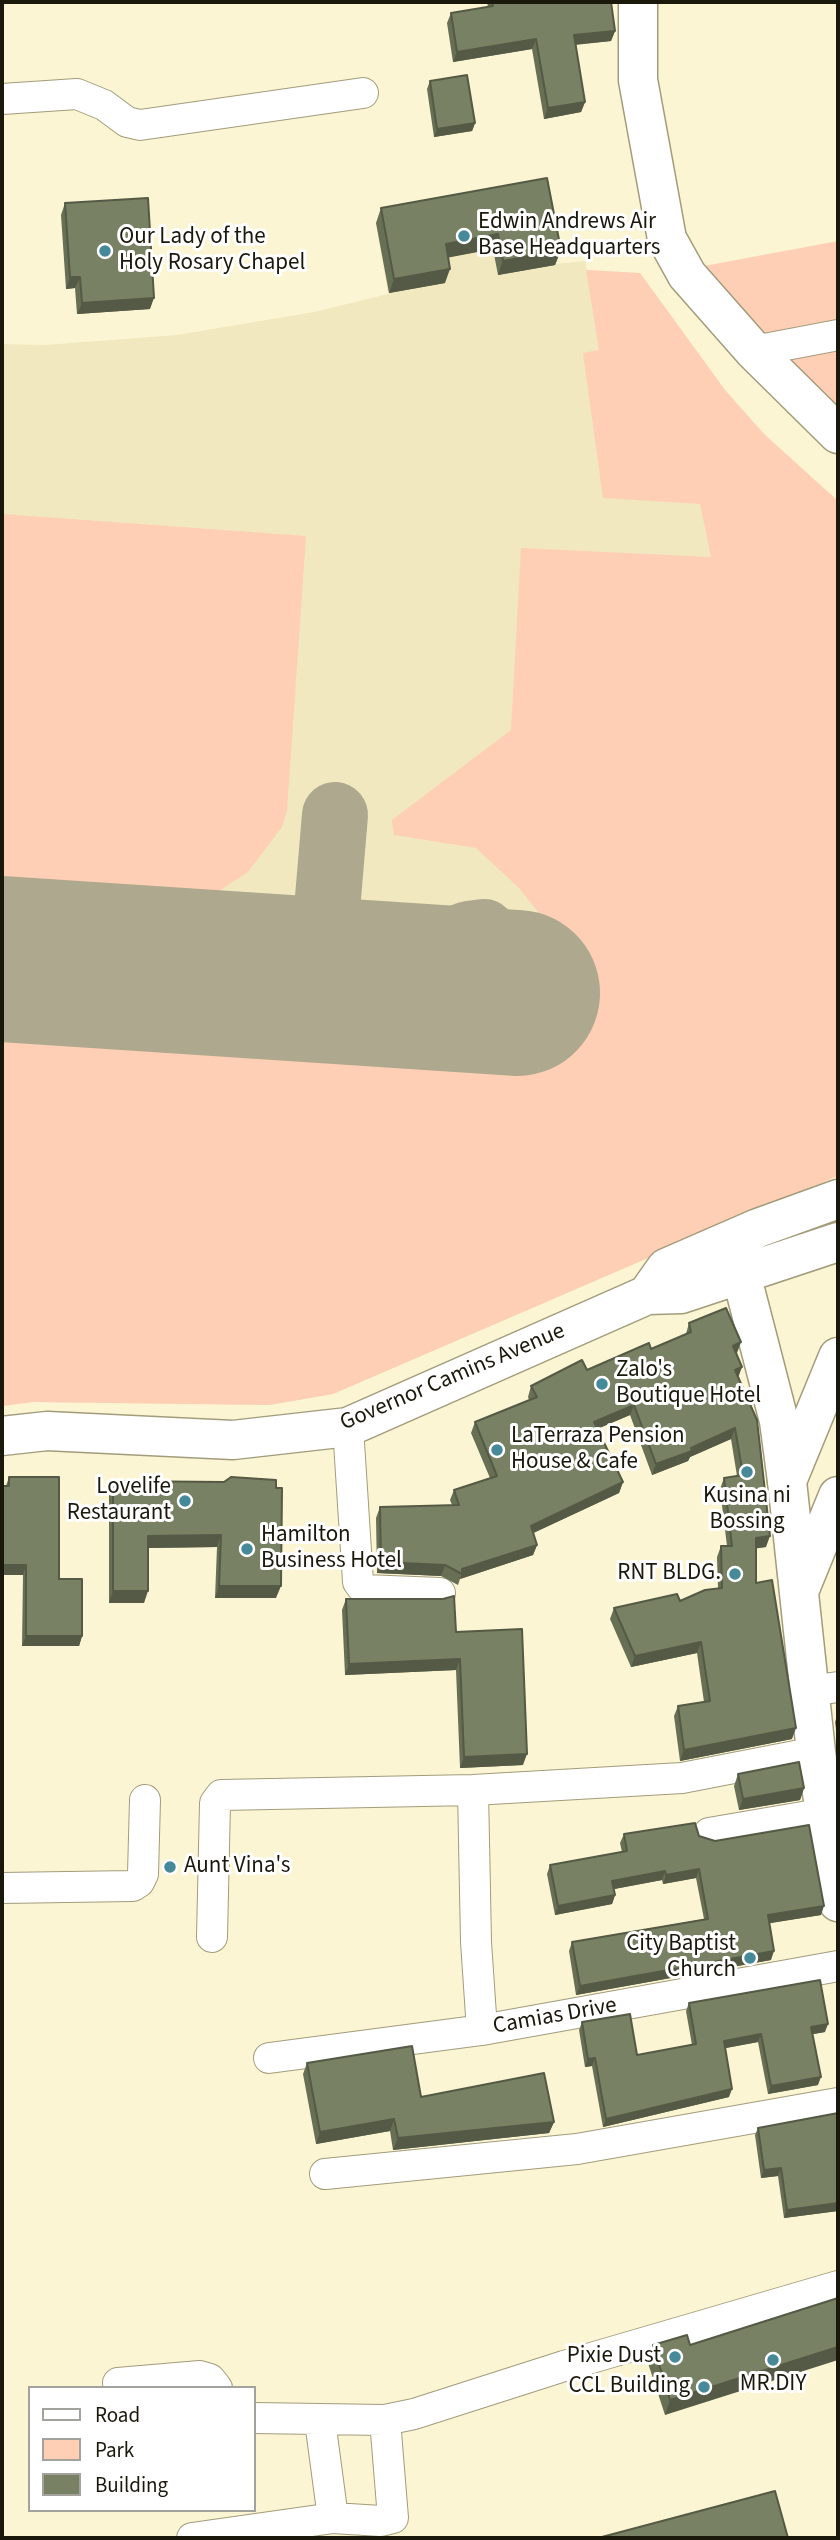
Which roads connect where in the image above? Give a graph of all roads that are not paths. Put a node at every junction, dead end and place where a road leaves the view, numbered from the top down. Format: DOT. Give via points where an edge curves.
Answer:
graph roads {
  1 [pos="638,2"];
  2 [pos="363,93"];
  3 [pos="2,99"];
  4 [pos="838,335"];
  5 [pos="754,351"];
  6 [pos="838,434"];
  7 [pos="834,1198"];
  8 [pos="838,1242"];
  9 [pos="741,1274"];
  10 [pos="647,1295"];
  11 [pos="838,1357"];
  12 [pos="348,1427"];
  13 [pos="2,1436"];
  14 [pos="787,1481"];
  15 [pos="838,1496"];
  16 [pos="440,1593"];
  17 [pos="798,1594"];
  18 [pos="824,1689"];
  19 [pos="817,1752"];
  20 [pos="473,1790"];
  21 [pos="145,1800"];
  22 [pos="830,1820"];
  23 [pos="709,1833"];
  24 [pos="2,1888"];
  25 [pos="838,1902"];
  26 [pos="212,1937"];
  27 [pos="838,1966"];
  28 [pos="482,2030"];
  29 [pos="270,2058"];
  30 [pos="838,2103"];
  31 [pos="325,2174"];
  32 [pos="838,2286"];
  33 [pos="118,2383"];
  34 [pos="215,2386"];
  35 [pos="256,2418"];
  36 [pos="385,2420"];
  37 [pos="320,2421"];
  38 [pos="333,2518"];
  39 [pos="225,2535"];
  40 [pos="192,2538"];
  1 -- 5 [label="main road" via="638,80 667,239 687,275"];
  2 -- 3 [label="street" via="140,125 77,94"];
  4 -- 5 [label="street"];
  5 -- 6 [label="main road"];
  7 -- 10 [label="main road, Governor Camins Avenue" via="666,1268"];
  8 -- 9 [label="main road, Governor Camins Avenue"];
  9 -- 10 [label="main road, Governor Camins Avenue" via="681,1294"];
  9 -- 14 [label="main road" via="779,1422"];
  10 -- 12 [label="main road, Governor Camins Avenue"];
  11 -- 14 [label="main road"];
  12 -- 13 [label="main road, Governor Camins Avenue" via="233,1440 47,1430"];
  12 -- 16 [label="street" via="358,1583 364,1590"];
  14 -- 17 [label="main road"];
  15 -- 17 [label="main road"];
  17 -- 18 [label="main road"];
  18 -- 19 [label="main road"];
  19 -- 20 [label="street" via="682,1778"];
  19 -- 22 [label="main road"];
  20 -- 26 [label="street" via="221,1795 215,1803"];
  20 -- 28 [label="street"];
  21 -- 24 [label="street" via="139,1882"];
  22 -- 23 [label="street"];
  22 -- 25 [label="main road"];
  27 -- 28 [label="street, Camias Drive"];
  28 -- 29 [label="street, Camias Drive"];
  30 -- 31 [label="street" via="577,2149"];
  32 -- 36 [label="street"];
  33 -- 34 [label="street" via="200,2376"];
  35 -- 37 [label="street"];
  36 -- 37 [label="street"];
  36 -- 38 [label="street" via="393,2518"];
  37 -- 38 [label="street"];
  38 -- 39 [label="street"];
  39 -- 40 [label="street"];
}
